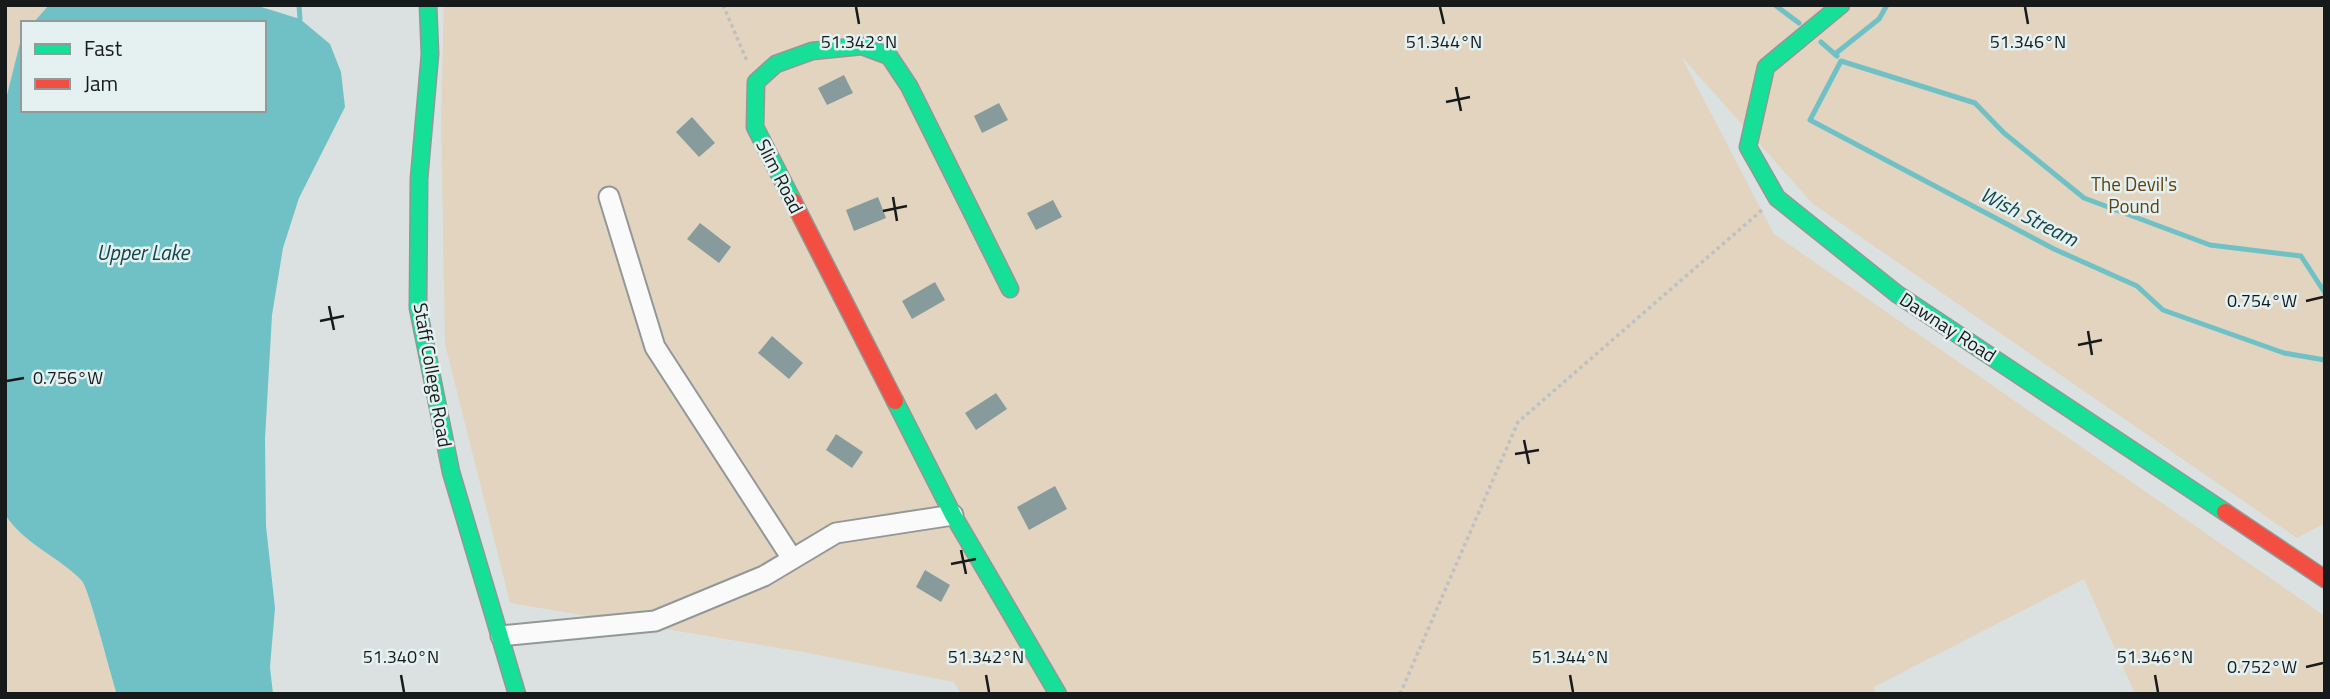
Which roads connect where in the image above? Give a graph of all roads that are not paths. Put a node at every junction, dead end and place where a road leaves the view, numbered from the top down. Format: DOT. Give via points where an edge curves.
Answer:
graph roads {
  1 [pos="428,5"];
  2 [pos="1841,5"];
  3 [pos="609,197"];
  4 [pos="1010,289"];
  5 [pos="953,515"];
  6 [pos="792,557"];
  7 [pos="2325,579"];
  8 [pos="501,636"];
  9 [pos="517,694"];
  10 [pos="1058,694"];
  1 -- 8 [label="street, Staff College Road" via="430,54 419,179 418,308 451,472"];
  2 -- 7 [label="street, Dawnay Road" via="1766,67 1748,147 1777,198 1897,294"];
  3 -- 6 [label="street" via="655,347"];
  4 -- 5 [label="street, Slim Road" via="890,56 863,46 812,51 776,64 756,82 755,127"];
  5 -- 6 [label="street" via="836,533"];
  5 -- 10 [label="street, Slim Road"];
  6 -- 8 [label="street" via="764,576 655,621"];
  8 -- 9 [label="street, Staff College Road"];
}
